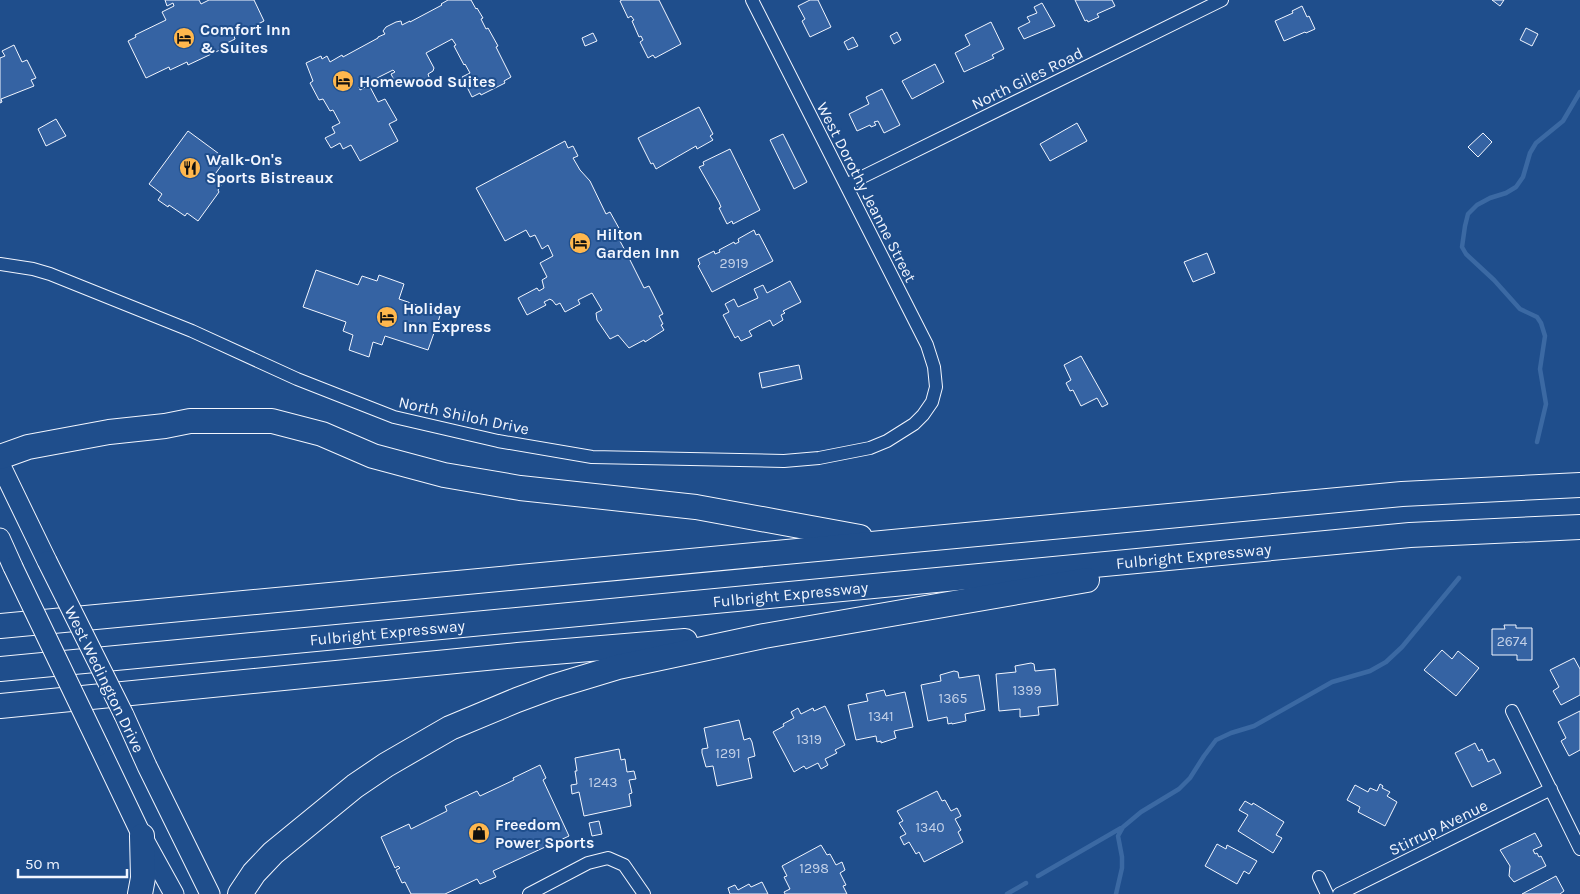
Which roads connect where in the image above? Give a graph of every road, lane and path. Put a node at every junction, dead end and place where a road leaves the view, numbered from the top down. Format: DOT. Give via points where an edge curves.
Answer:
graph roads {
  1 [pos="752,0"];
  2 [pos="1222,0"];
  3 [pos="846,185"];
  4 [pos="0,264"];
  5 [pos="932,402"];
  6 [pos="0,457"];
  7 [pos="0,464"];
  8 [pos="1580,485"];
  9 [pos="1580,527"];
  10 [pos="0,538"];
  11 [pos="889,542"];
  12 [pos="1279,548"];
  13 [pos="0,626"];
  14 [pos="764,636"];
  15 [pos="0,669"];
  16 [pos="0,706"];
  17 [pos="1512,711"];
  18 [pos="1551,789"];
  19 [pos="142,836"];
  20 [pos="1580,848"];
  21 [pos="1319,877"];
  22 [pos="140,894"];
  23 [pos="174,894"];
  24 [pos="210,894"];
  25 [pos="240,894"];
  26 [pos="528,894"];
  27 [pos="644,894"];
  28 [pos="1327,894"];
  29 [pos="1339,894"];
  1 -- 3 [label="street, West Dorothy Jeanne Street"];
  2 -- 3 [label="street, North Giles Road"];
  3 -- 5 [label="street, West Dorothy Jeanne Street" via="927,345 936,387"];
  4 -- 5 [label="street, North Shiloh Drive" via="50,274 394,417 498,441 592,457 784,461 819,458 870,448 887,441 914,424"];
  6 -- 11 [label="highway" via="28,447 190,421 272,421 322,434 373,456 444,475 520,488 696,507"];
  7 -- 24 [label="main road, West Wedington Drive, bridge"];
  8 -- 11 [label="highway" via="1402,494"];
  9 -- 12 [label="highway, Fulbright Expressway" via="1410,536"];
  10 -- 19 [label="main road, West Wedington Drive, bridge"];
  11 -- 13 [label="highway"];
  12 -- 14 [label="highway"];
  12 -- 15 [label="highway, Fulbright Expressway"];
  14 -- 16 [label="highway" via="508,656"];
  14 -- 25 [label="highway" via="618,667 552,687 450,728 386,764 325,809 273,853"];
  17 -- 18 [label="street"];
  18 -- 20 [label="street"];
  18 -- 29 [label="street, Stirrup Avenue"];
  19 -- 22 [label="highway"];
  19 -- 23 [label="main road, West Wedington Drive"];
  21 -- 28 [label="street"];
  26 -- 27 [label="street" via="588,864 608,858 624,865"];
}
